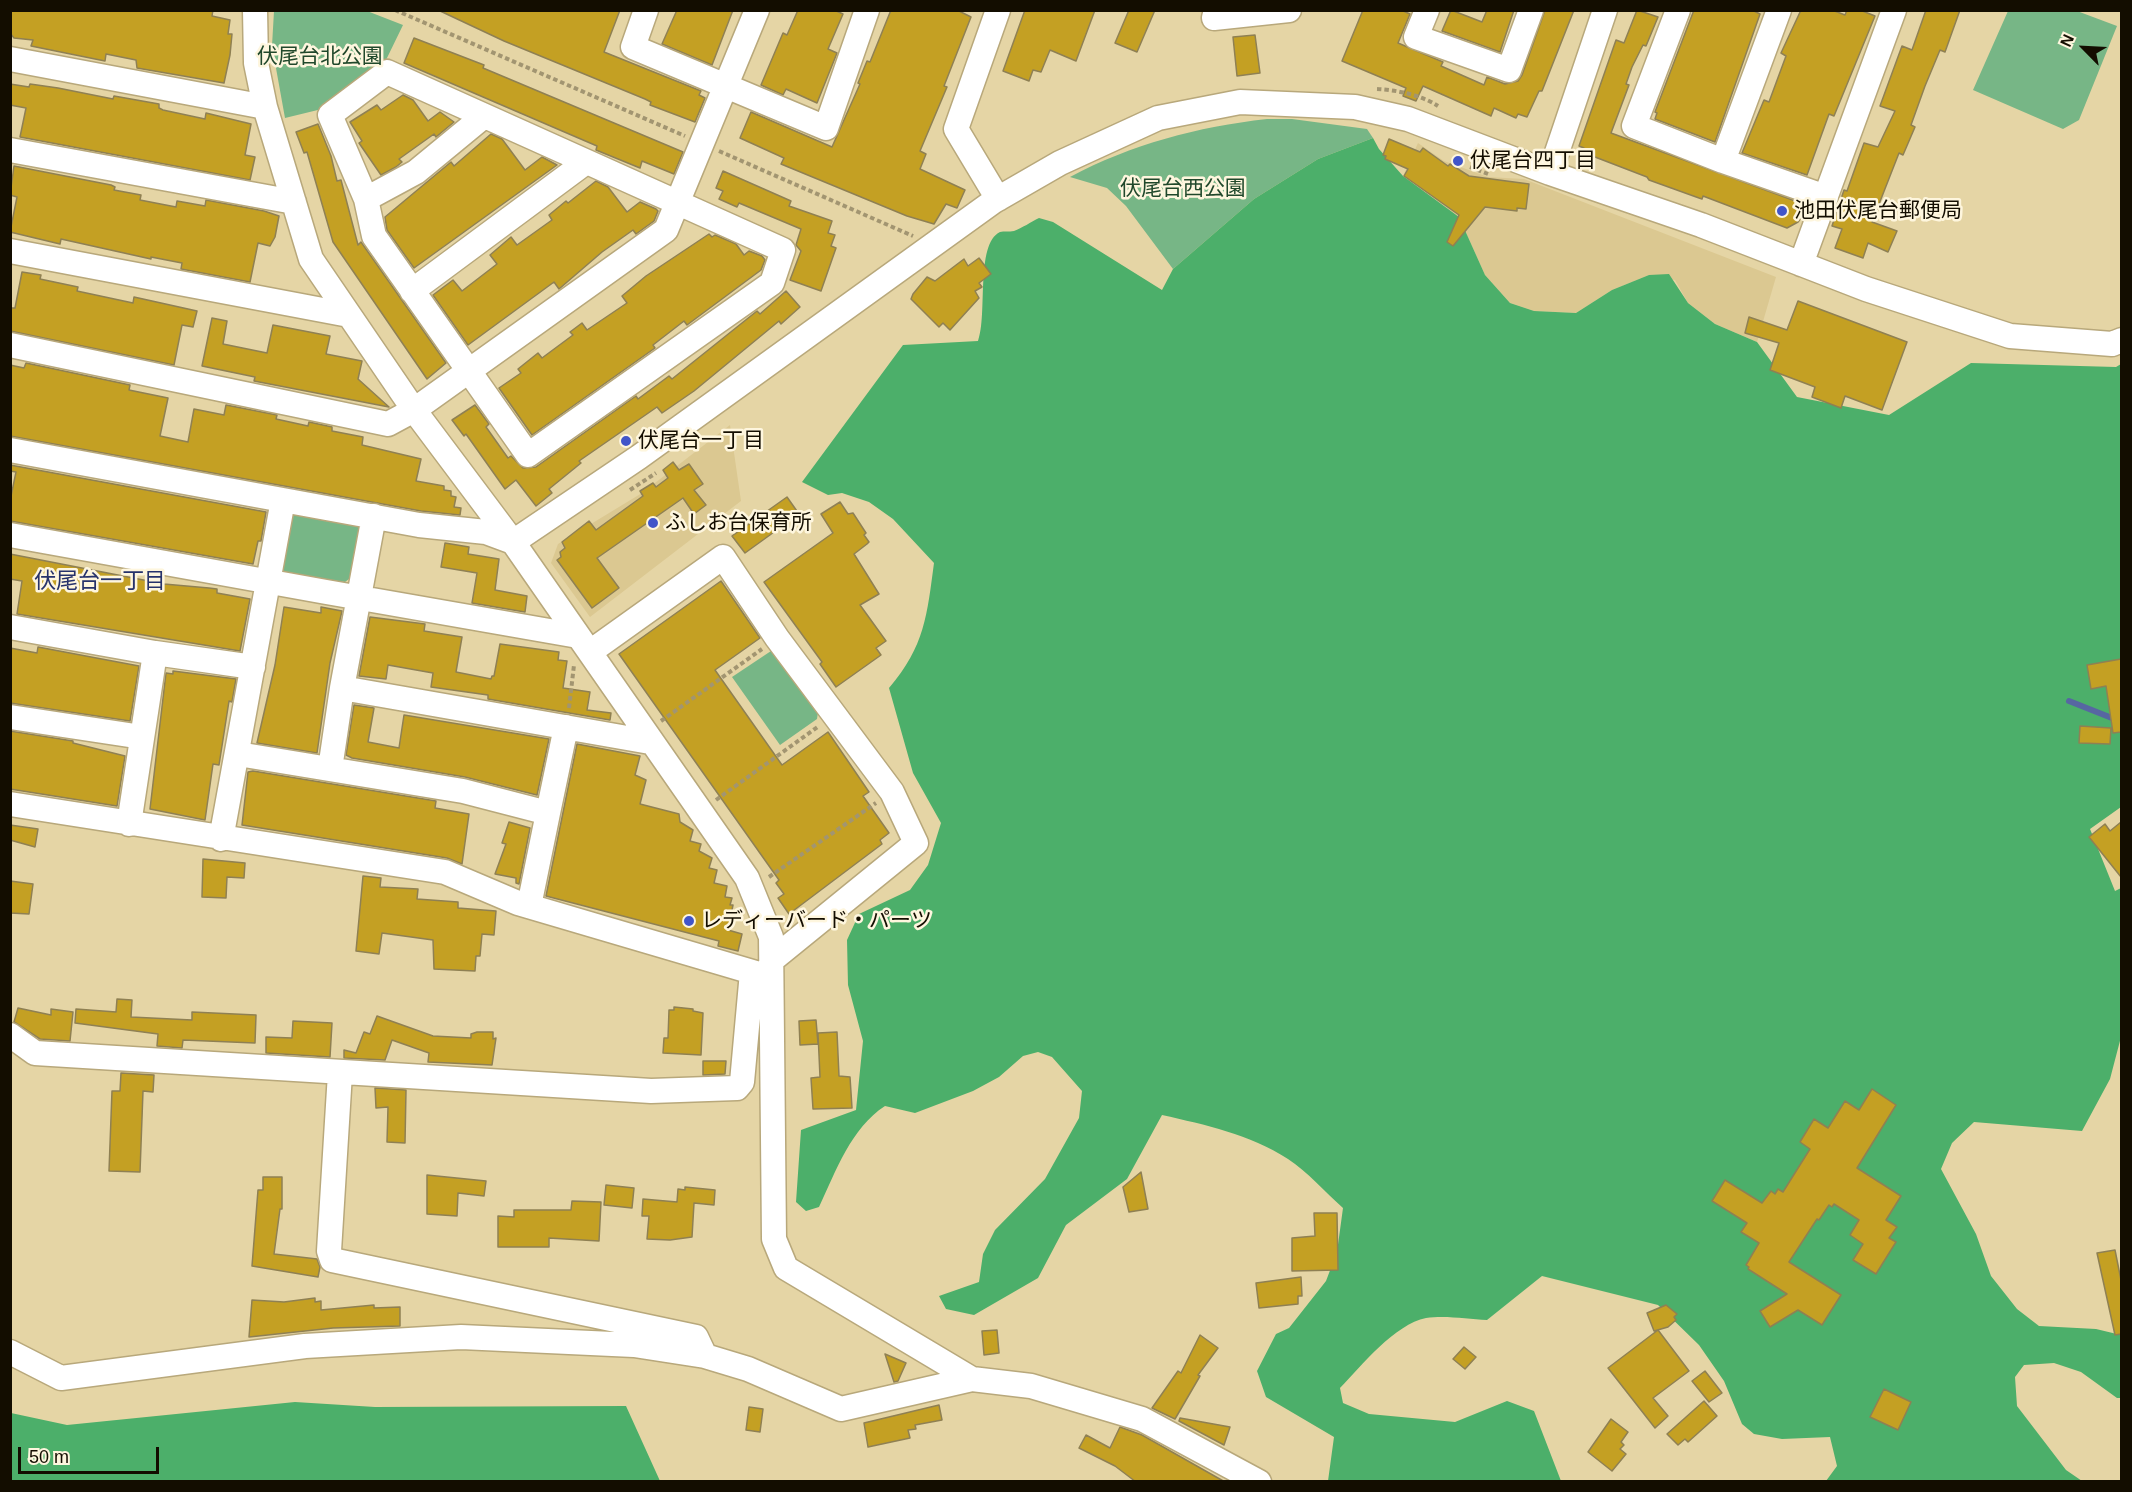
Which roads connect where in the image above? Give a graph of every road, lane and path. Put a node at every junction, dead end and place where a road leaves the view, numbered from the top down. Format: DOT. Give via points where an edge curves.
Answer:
graph roads {
  1 [pos="255,10"];
  2 [pos="395,10"];
  3 [pos="646,10"];
  4 [pos="757,10"];
  5 [pos="867,10"];
  6 [pos="998,10"];
  7 [pos="1216,10"];
  8 [pos="1289,10"];
  9 [pos="1427,10"];
  10 [pos="1531,10"];
  11 [pos="1605,10"];
  12 [pos="1678,10"];
  13 [pos="1779,10"];
  14 [pos="1894,10"];
  15 [pos="10,59"];
  16 [pos="727,87"];
  17 [pos="1370,89"];
  18 [pos="265,107"];
  19 [pos="1448,112"];
  20 [pos="484,116"];
  21 [pos="703,144"];
  22 [pos="10,150"];
  23 [pos="1723,161"];
  24 [pos="586,162"];
  25 [pos="1463,164"];
  26 [pos="1550,173"];
  27 [pos="1491,174"];
  28 [pos="1826,197"];
  29 [pos="366,199"];
  30 [pos="998,199"];
  31 [pos="294,202"];
  32 [pos="678,203"];
  33 [pos="922,239"];
  34 [pos="10,251"];
  35 [pos="1801,264"];
  36 [pos="412,291"];
  37 [pos="349,315"];
  38 [pos="2121,340"];
  39 [pos="10,345"];
  40 [pos="469,371"];
  41 [pos="414,410"];
  42 [pos="10,450"];
  43 [pos="660,470"];
  44 [pos="625,493"];
  45 [pos="283,500"];
  46 [pos="374,516"];
  47 [pos="10,535"];
  48 [pos="513,542"];
  49 [pos="269,581"];
  50 [pos="360,600"];
  51 [pos="10,627"];
  52 [pos="777,638"];
  53 [pos="575,640"];
  54 [pos="155,652"];
  55 [pos="253,667"];
  56 [pos="342,688"];
  57 [pos="834,715"];
  58 [pos="10,717"];
  59 [pos="566,727"];
  60 [pos="654,733"];
  61 [pos="142,737"];
  62 [pos="238,754"];
  63 [pos="330,769"];
  64 [pos="892,792"];
  65 [pos="712,802"];
  66 [pos="10,804"];
  67 [pos="548,813"];
  68 [pos="129,824"];
  69 [pos="221,839"];
  70 [pos="763,882"];
  71 [pos="530,906"];
  72 [pos="765,970"];
  73 [pos="10,1035"];
  74 [pos="340,1073"];
  75 [pos="10,1352"];
  76 [pos="705,1356"];
  77 [pos="972,1379"];
  78 [pos="1259,1482"];
  1 -- 18 [label="street" via="256,63"];
  2 -- 21 [label="path"];
  3 -- 16 [label="street" via="633,47"];
  4 -- 16 [label="street"];
  5 -- 16 [label="street" via="826,128"];
  6 -- 30 [label="street" via="956,129"];
  7 -- 8 [label="street" via="1214,18"];
  9 -- 10 [label="street" via="1416,37 1509,70"];
  11 -- 26 [label="street"];
  12 -- 23 [label="street" via="1634,126"];
  13 -- 23 [label="street"];
  14 -- 28 [label="street"];
  15 -- 18 [label="street"];
  16 -- 21 [label="street"];
  17 -- 19 [label="path" via="1390,89 1430,100"];
  18 -- 31 [label="street"];
  20 -- 24 [label="street"];
  20 -- 29 [label="street" via="416,172"];
  20 -- 29 [label="street" via="387,72 330,115"];
  21 -- 32 [label="street"];
  21 -- 33 [label="path"];
  22 -- 31 [label="street"];
  23 -- 28 [label="street"];
  24 -- 32 [label="street"];
  24 -- 36 [label="street"];
  25 -- 27 [label="path"];
  26 -- 30 [label="street" via="1407,119 1355,107 1240,102 1158,118 1060,163"];
  26 -- 35 [label="street"];
  28 -- 35 [label="street"];
  29 -- 36 [label="street" via="374,236"];
  30 -- 48 [label="street" via="639,457"];
  31 -- 37 [label="street" via="311,259"];
  32 -- 40 [label="street" via="666,230"];
  32 -- 40 [label="street" via="783,250 772,283 528,455"];
  34 -- 37 [label="street"];
  35 -- 38 [label="street" via="1866,290 2010,336 2112,344"];
  36 -- 40 [label="street"];
  37 -- 41 [label="street"];
  39 -- 41 [label="street" via="388,424"];
  40 -- 41 [label="street"];
  41 -- 48 [label="street"];
  42 -- 45 [label="street"];
  43 -- 44 [label="path"];
  45 -- 46 [label="street"];
  45 -- 49 [label="street"];
  46 -- 48 [label="street" via="486,532"];
  46 -- 50 [label="street"];
  47 -- 49 [label="street"];
  48 -- 53 [label="street"];
  49 -- 50 [label="street"];
  49 -- 55 [label="street"];
  50 -- 53 [label="street"];
  50 -- 56 [label="street"];
  51 -- 54 [label="street"];
  52 -- 53 [label="street" via="723,557"];
  52 -- 57 [label="street"];
  52 -- 60 [label="path"];
  53 -- 59 [label="path"];
  53 -- 60 [label="street"];
  54 -- 55 [label="street"];
  54 -- 61 [label="street"];
  55 -- 62 [label="street"];
  56 -- 59 [label="street"];
  56 -- 63 [label="street"];
  57 -- 64 [label="street"];
  57 -- 65 [label="path"];
  58 -- 61 [label="street"];
  59 -- 60 [label="street"];
  59 -- 67 [label="street"];
  60 -- 72 [label="street" via="747,878 771,937"];
  61 -- 68 [label="street"];
  62 -- 63 [label="street"];
  62 -- 69 [label="street"];
  63 -- 67 [label="street" via="463,791"];
  64 -- 70 [label="path"];
  64 -- 72 [label="street" via="916,843"];
  66 -- 68 [label="street"];
  67 -- 71 [label="street"];
  68 -- 69 [label="street"];
  69 -- 71 [label="street" via="445,872"];
  71 -- 72 [label="street"];
  72 -- 74 [label="street" via="742,1082 737,1088 651,1091"];
  72 -- 77 [label="street" via="774,1239 786,1268"];
  73 -- 74 [label="street" via="34,1053"];
  74 -- 76 [label="street" via="329,1251 332,1260 696,1337"];
  75 -- 76 [label="street" via="61,1378 305,1346 461,1336 634,1345"];
  76 -- 77 [label="street" via="748,1369 841,1408"];
  77 -- 78 [label="street" via="1031,1386 1142,1419"];
}
